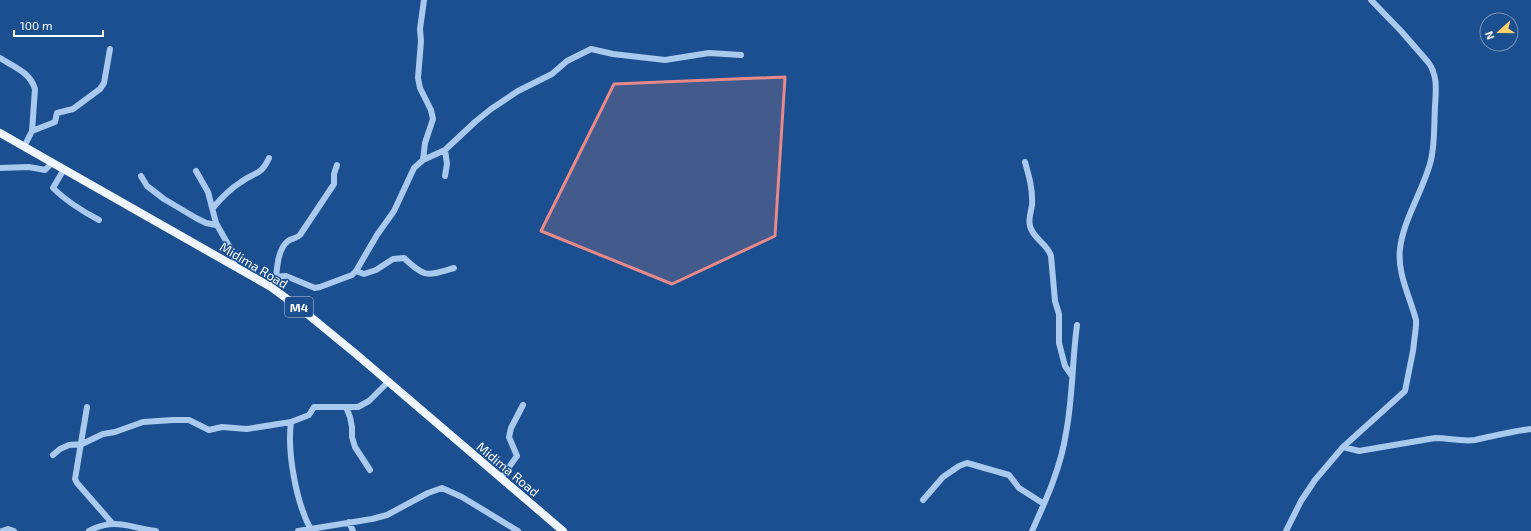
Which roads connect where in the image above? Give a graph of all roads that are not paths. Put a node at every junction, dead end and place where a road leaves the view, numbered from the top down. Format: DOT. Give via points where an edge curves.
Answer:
graph roads {
  1 [pos="424,0"];
  2 [pos="1371,0"];
  3 [pos="110,49"];
  4 [pos="741,55"];
  5 [pos="0,58"];
  6 [pos="32,131"];
  7 [pos="0,133"];
  8 [pos="24,147"];
  9 [pos="445,150"];
  10 [pos="269,158"];
  11 [pos="423,160"];
  12 [pos="1025,162"];
  13 [pos="52,163"];
  14 [pos="337,165"];
  15 [pos="0,168"];
  16 [pos="64,169"];
  17 [pos="196,171"];
  18 [pos="141,176"];
  19 [pos="445,176"];
  20 [pos="213,208"];
  21 [pos="99,220"];
  22 [pos="216,225"];
  23 [pos="233,266"];
  24 [pos="454,268"];
  25 [pos="356,271"];
  26 [pos="276,278"];
  27 [pos="271,287"];
  28 [pos="1077,325"];
  29 [pos="1072,376"];
  30 [pos="388,382"];
  31 [pos="523,405"];
  32 [pos="87,407"];
  33 [pos="346,407"];
  34 [pos="291,422"];
  35 [pos="1531,429"];
  36 [pos="82,444"];
  37 [pos="1343,447"];
  38 [pos="53,455"];
  39 [pos="370,470"];
  40 [pos="501,478"];
  41 [pos="923,500"];
  42 [pos="1044,504"];
  43 [pos="349,522"];
  44 [pos="112,523"];
  45 [pos="310,528"];
  46 [pos="146,530"];
  47 [pos="2,531"];
  48 [pos="14,531"];
  49 [pos="89,531"];
  50 [pos="156,531"];
  51 [pos="298,531"];
  52 [pos="353,531"];
  53 [pos="518,531"];
  54 [pos="563,531"];
  55 [pos="1032,531"];
  56 [pos="1286,531"];
  1 -- 11 [label="street" via="418,78 433,119 425,143"];
  2 -- 37 [label="street" via="1432,68 1436,90 1434,130 1431,160 1403,234 1400,251 1402,276 1416,326 1407,386"];
  3 -- 6 [label="street" via="104,83 100,89 73,109 57,113 52,124"];
  4 -- 9 [label="street" via="709,53 665,60 624,56 591,49 491,109"];
  5 -- 6 [label="street" via="28,76 33,83 35,89"];
  6 -- 8 [label="street"];
  7 -- 8 [label="main road, Midima Road / M4"];
  8 -- 13 [label="main road, Midima Road / M4"];
  9 -- 11 [label="street"];
  9 -- 19 [label="street"];
  10 -- 20 [label="street" via="262,171 240,182"];
  11 -- 25 [label="street" via="414,168 394,211"];
  12 -- 29 [label="street" via="1032,188 1029,224 1033,233 1049,249 1051,256 1055,301 1059,314 1059,343"];
  13 -- 15 [label="street" via="45,170 29,167"];
  13 -- 16 [label="main road, Midima Road / M4"];
  14 -- 26 [label="street" via="334,184 300,235 288,241 283,249"];
  16 -- 21 [label="street" via="53,188 72,205"];
  16 -- 23 [label="main road, Midima Road / M4"];
  17 -- 20 [label="street" via="206,186"];
  18 -- 22 [label="street" via="147,186 164,199 206,223"];
  20 -- 22 [label="street"];
  22 -- 23 [label="street" via="235,260"];
  23 -- 27 [label="main road, Midima Road / M4"];
  24 -- 25 [label="street" via="434,274 424,273 404,258 393,259 364,274"];
  25 -- 26 [label="street" via="320,288 308,286 286,276"];
  26 -- 27 [label="street"];
  27 -- 30 [label="main road, Midima Road / M4"];
  28 -- 29 [label="street"];
  29 -- 42 [label="street" via="1064,444"];
  30 -- 33 [label="street" via="370,401 358,407"];
  30 -- 40 [label="main road, Midima Road / M4"];
  31 -- 40 [label="street" via="508,437 517,456"];
  32 -- 36 [label="street"];
  33 -- 34 [label="street" via="314,407 309,415"];
  33 -- 39 [label="street" via="355,447"];
  34 -- 36 [label="street" via="247,429 222,426 209,430 188,420 142,422 103,434"];
  34 -- 45 [label="street" via="290,445 294,475 303,514"];
  35 -- 37 [label="street" via="1475,440 1435,438 1359,451"];
  36 -- 38 [label="street" via="60,448"];
  36 -- 44 [label="street" via="75,479"];
  37 -- 56 [label="street" via="1310,487"];
  40 -- 54 [label="main road, Midima Road / M4"];
  41 -- 42 [label="street" via="943,477 967,463 1009,476 1019,488"];
  42 -- 55 [label="street"];
  43 -- 45 [label="street"];
  43 -- 52 [label="street"];
  43 -- 53 [label="street" via="387,514 442,488 462,497"];
  44 -- 46 [label="street"];
  44 -- 49 [label="street" via="97,526"];
  45 -- 51 [label="street"];
  46 -- 50 [label="street"];
  47 -- 48 [label="street"];
}
